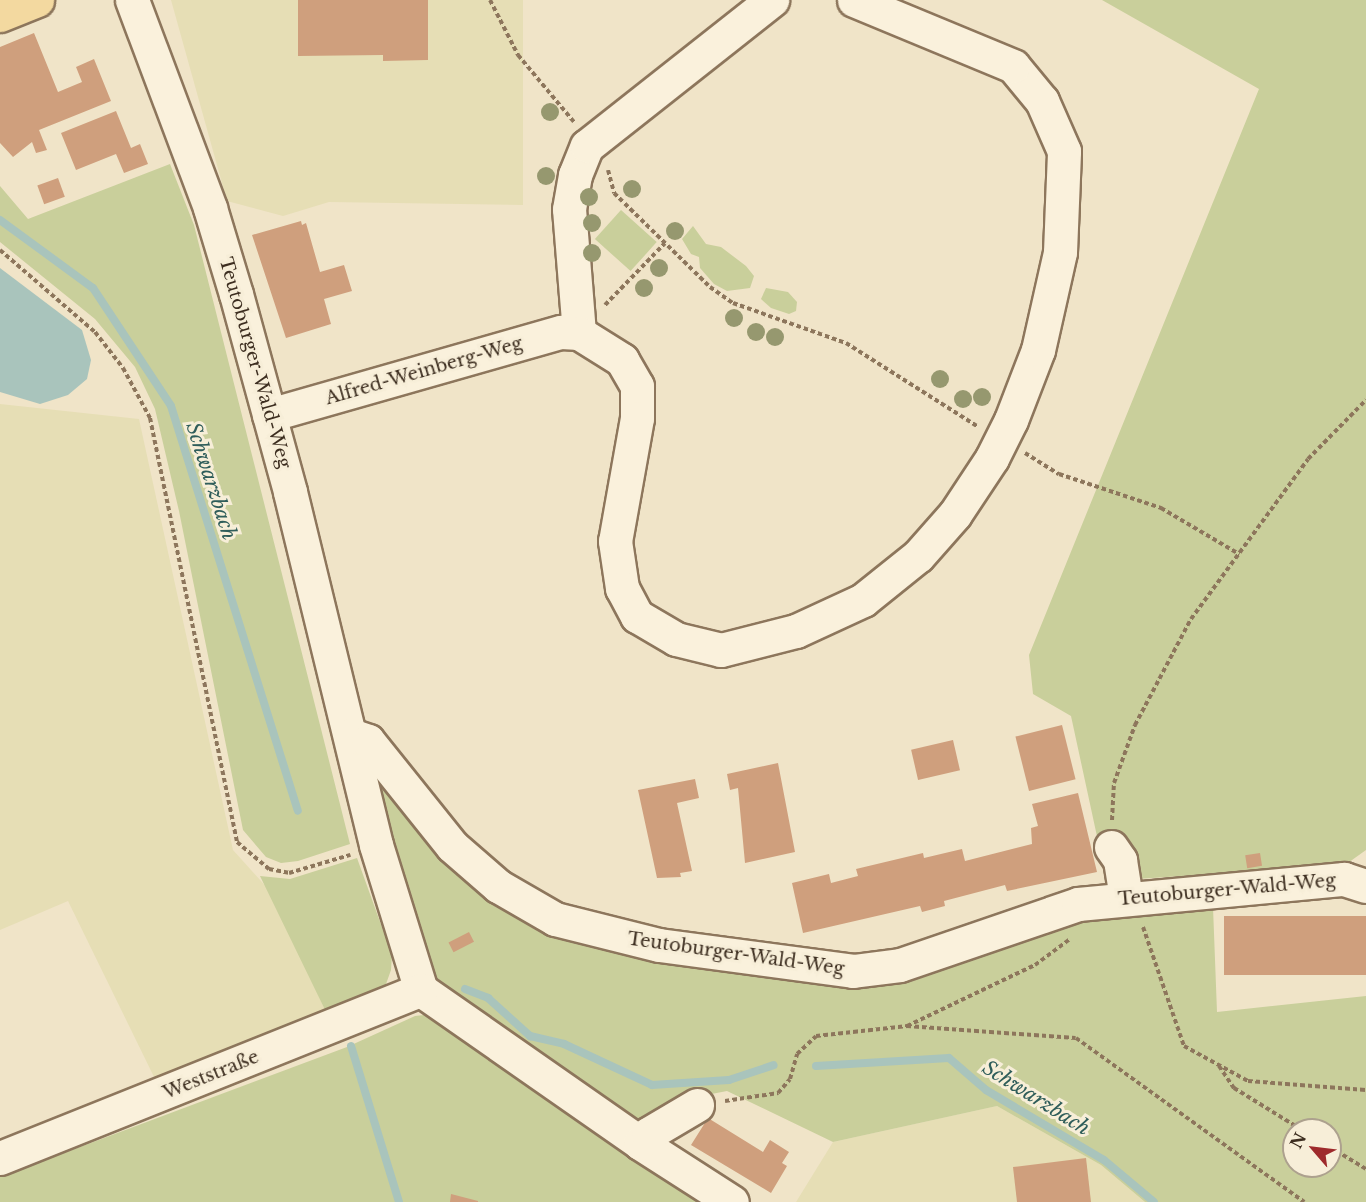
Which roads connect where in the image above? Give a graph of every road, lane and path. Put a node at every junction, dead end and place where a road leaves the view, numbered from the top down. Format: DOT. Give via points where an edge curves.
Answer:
graph roads {
  1 [pos="37,0"];
  2 [pos="132,0"];
  3 [pos="490,0"];
  4 [pos="772,0"];
  5 [pos="854,0"];
  6 [pos="0,15"];
  7 [pos="595,140"];
  8 [pos="665,243"];
  9 [pos="0,250"];
  10 [pos="579,333"];
  11 [pos="1366,400"];
  12 [pos="269,415"];
  13 [pos="1001,439"];
  14 [pos="1239,554"];
  15 [pos="351,735"];
  16 [pos="376,845"];
  17 [pos="1111,847"];
  18 [pos="1366,886"];
  19 [pos="1126,898"];
  20 [pos="1073,937"];
  21 [pos="421,990"];
  22 [pos="906,1026"];
  23 [pos="1217,1064"];
  24 [pos="1366,1090"];
  25 [pos="697,1105"];
  26 [pos="1283,1118"];
  27 [pos="640,1143"];
  28 [pos="1342,1154"];
  29 [pos="0,1158"];
  30 [pos="1366,1169"];
  31 [pos="732,1202"];
  32 [pos="1304,1202"];
  1 -- 6 [label="main road"];
  2 -- 12 [label="street, Teutoburger-Wald-Weg" via="210,208"];
  3 -- 7 [label="path" via="518,55 568,118"];
  4 -- 7 [label="street"];
  5 -- 13 [label="street" via="1013,66 1042,101 1064,151 1060,252 1038,350"];
  7 -- 8 [label="path" via="604,152 614,193"];
  7 -- 10 [label="street" via="587,146 575,175 569,209"];
  8 -- 10 [label="path"];
  8 -- 13 [label="path" via="710,287 734,303 846,343 953,413"];
  9 -- 16 [label="path" via="94,332 123,368 150,418 237,842 269,869 289,873"];
  10 -- 12 [label="street, Alfred-Weinberg-Weg" via="561,332"];
  10 -- 13 [label="street" via="622,360 637,386 637,418 615,542 618,565 622,588 637,616 676,639 721,650 796,631 863,600 918,556 955,514"];
  11 -- 14 [label="path" via="1308,459"];
  12 -- 15 [label="street, Teutoburger-Wald-Weg"];
  13 -- 14 [label="path" via="1059,474 1161,508"];
  14 -- 17 [label="path" via="1191,619 1135,725 1114,783"];
  15 -- 16 [label="street, Teutoburger-Wald-Weg"];
  15 -- 19 [label="street, Teutoburger-Wald-Weg" via="368,741 452,846 498,886 555,919 624,938 853,971 900,965 1078,904"];
  16 -- 21 [label="street, Teutoburger-Wald-Weg"];
  17 -- 19 [label="street" via="1120,860"];
  18 -- 19 [label="street, Teutoburger-Wald-Weg" via="1344,879"];
  19 -- 23 [label="path" via="1140,919 1184,1046"];
  20 -- 22 [label="path" via="1035,965"];
  21 -- 27 [label="street"];
  21 -- 29 [label="street, Weststraße"];
  22 -- 25 [label="path" via="816,1036 797,1054 790,1079 778,1093"];
  22 -- 32 [label="path" via="1076,1038"];
  23 -- 24 [label="path" via="1248,1081"];
  23 -- 26 [label="path" via="1234,1088"];
  25 -- 27 [label="street" via="648,1134"];
  27 -- 31 [label="street"];
  28 -- 30 [label="path"];
}
